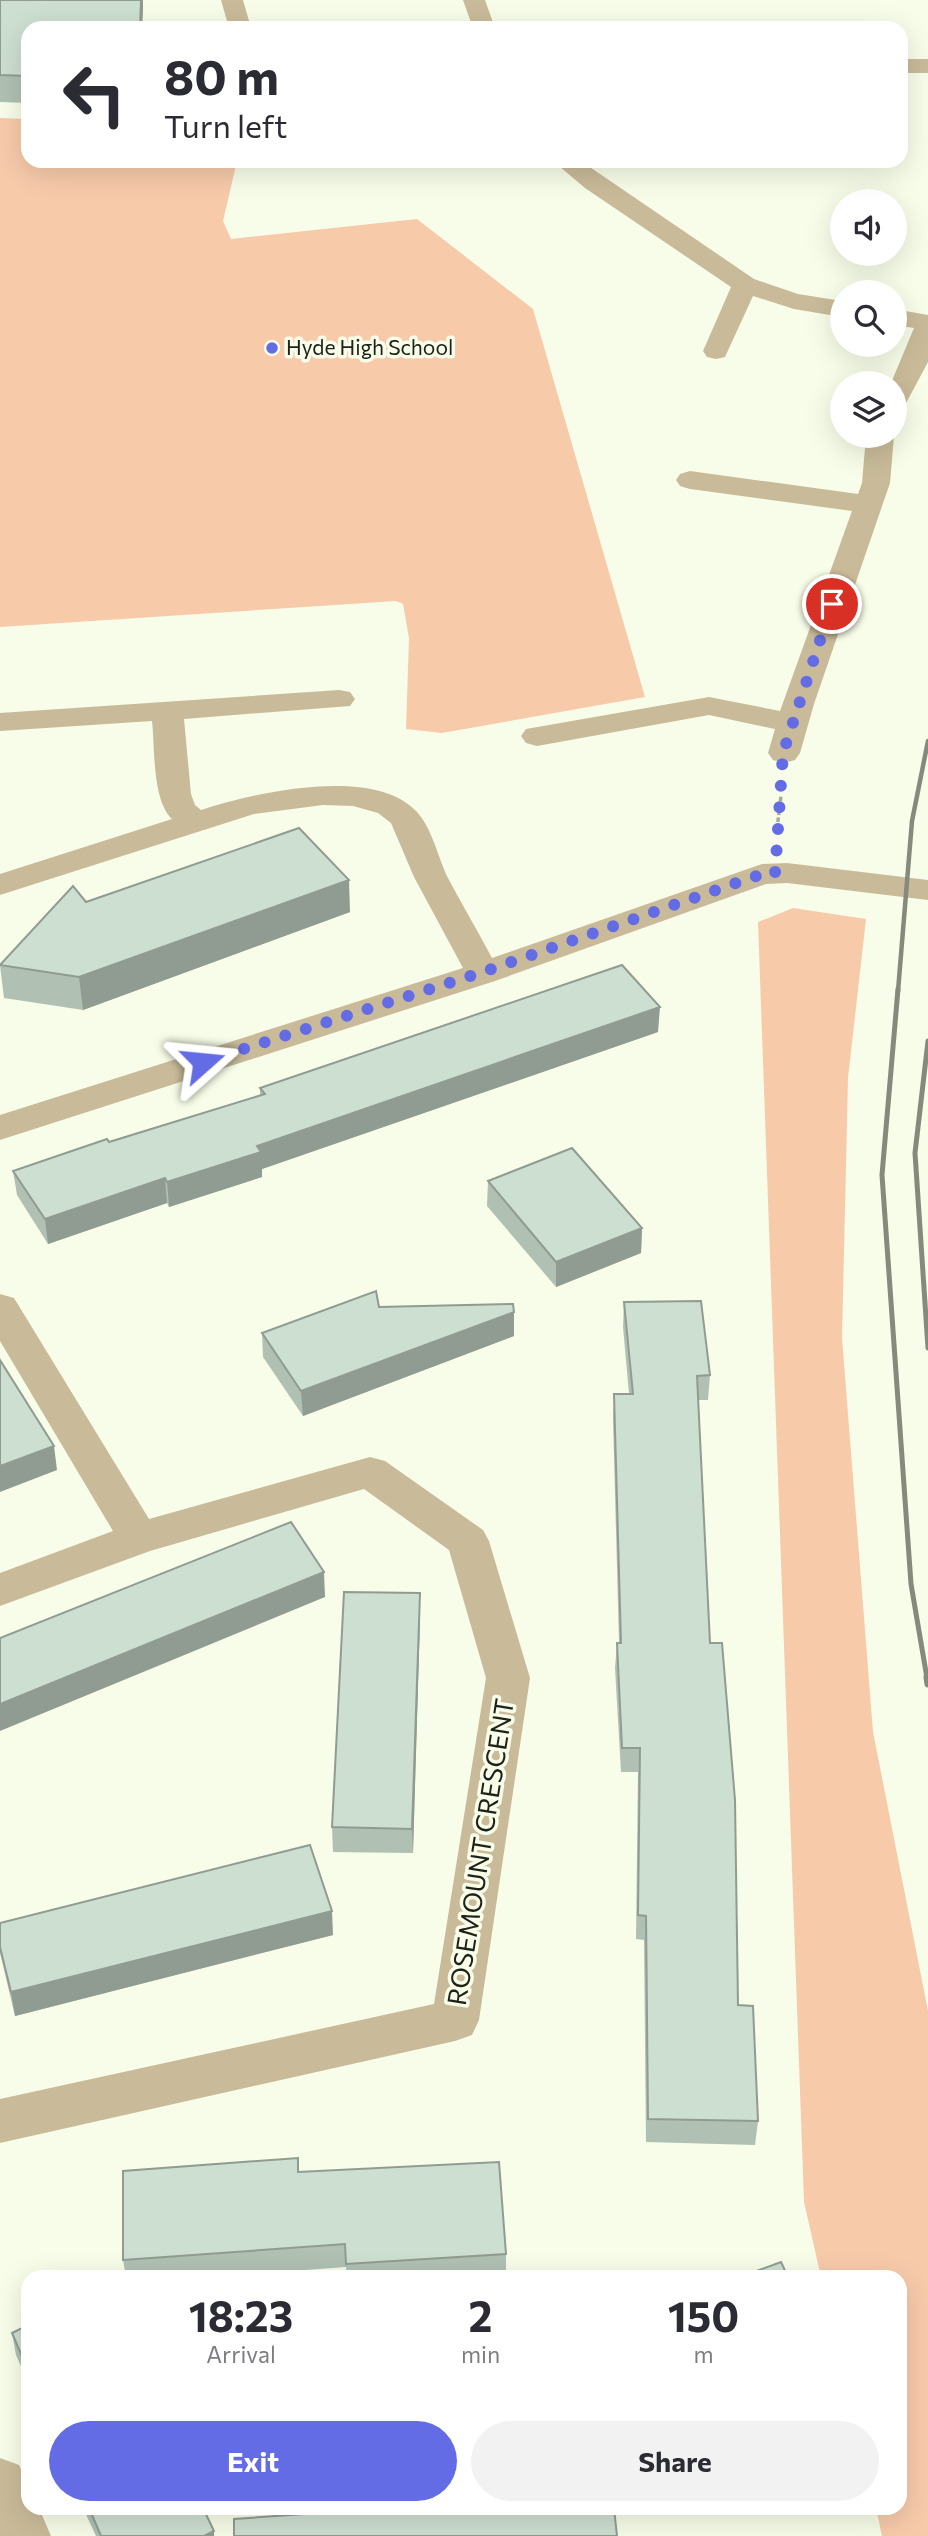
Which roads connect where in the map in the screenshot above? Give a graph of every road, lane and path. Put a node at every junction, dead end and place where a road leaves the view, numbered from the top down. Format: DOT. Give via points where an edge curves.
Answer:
graph roads {
  1 [pos="232,0"];
  2 [pos="474,0"];
  3 [pos="238,21"];
  4 [pos="482,21"];
  5 [pos="908,66"];
  6 [pos="928,66"];
  7 [pos="574,168"];
  8 [pos="744,285"];
  9 [pos="830,307"];
  10 [pos="907,320"];
  11 [pos="928,325"];
  12 [pos="716,351"];
  13 [pos="907,379"];
  14 [pos="879,448"];
  15 [pos="690,480"];
  16 [pos="866,504"];
  17 [pos="339,699"];
  18 [pos="167,710"];
  19 [pos="0,722"];
  20 [pos="792,723"];
  21 [pos="537,736"];
  22 [pos="783,753"];
  23 [pos="195,822"];
  24 [pos="781,874"];
  25 [pos="0,885"];
  26 [pos="928,890"];
  27 [pos="483,972"];
  28 [pos="0,1128"];
  29 [pos="0,1308"];
  30 [pos="139,1538"];
  31 [pos="0,1590"];
  32 [pos="0,2121"];
  33 [pos="0,2484"];
  34 [pos="24,2536"];
  1 -- 3 [label="street"];
  2 -- 4 [label="street"];
  5 -- 6 [label="street"];
  7 -- 8 [label="street"];
  8 -- 9 [label="street"];
  8 -- 12 [label="street"];
  10 -- 11 [label="street"];
  11 -- 13 [label="street"];
  14 -- 16 [label="street" via="876,483"];
  15 -- 16 [label="street"];
  16 -- 20 [label="street"];
  17 -- 18 [label="street"];
  18 -- 19 [label="street"];
  18 -- 23 [label="street" via="175,794 180,809"];
  20 -- 21 [label="street" via="709,706"];
  20 -- 22 [label="street"];
  22 -- 24 [label="path"];
  23 -- 25 [label="street"];
  23 -- 27 [label="street" via="249,805 323,795 354,796 390,806 405,818"];
  24 -- 26 [label="street"];
  24 -- 27 [label="street" via="762,874"];
  27 -- 28 [label="street"];
  29 -- 30 [label="street"];
  30 -- 31 [label="street"];
  30 -- 32 [label="street, ROSEMOUNT CRESCENT" via="370,1472 468,1541 509,1678 454,2020"];
  33 -- 34 [label="street"];
}
